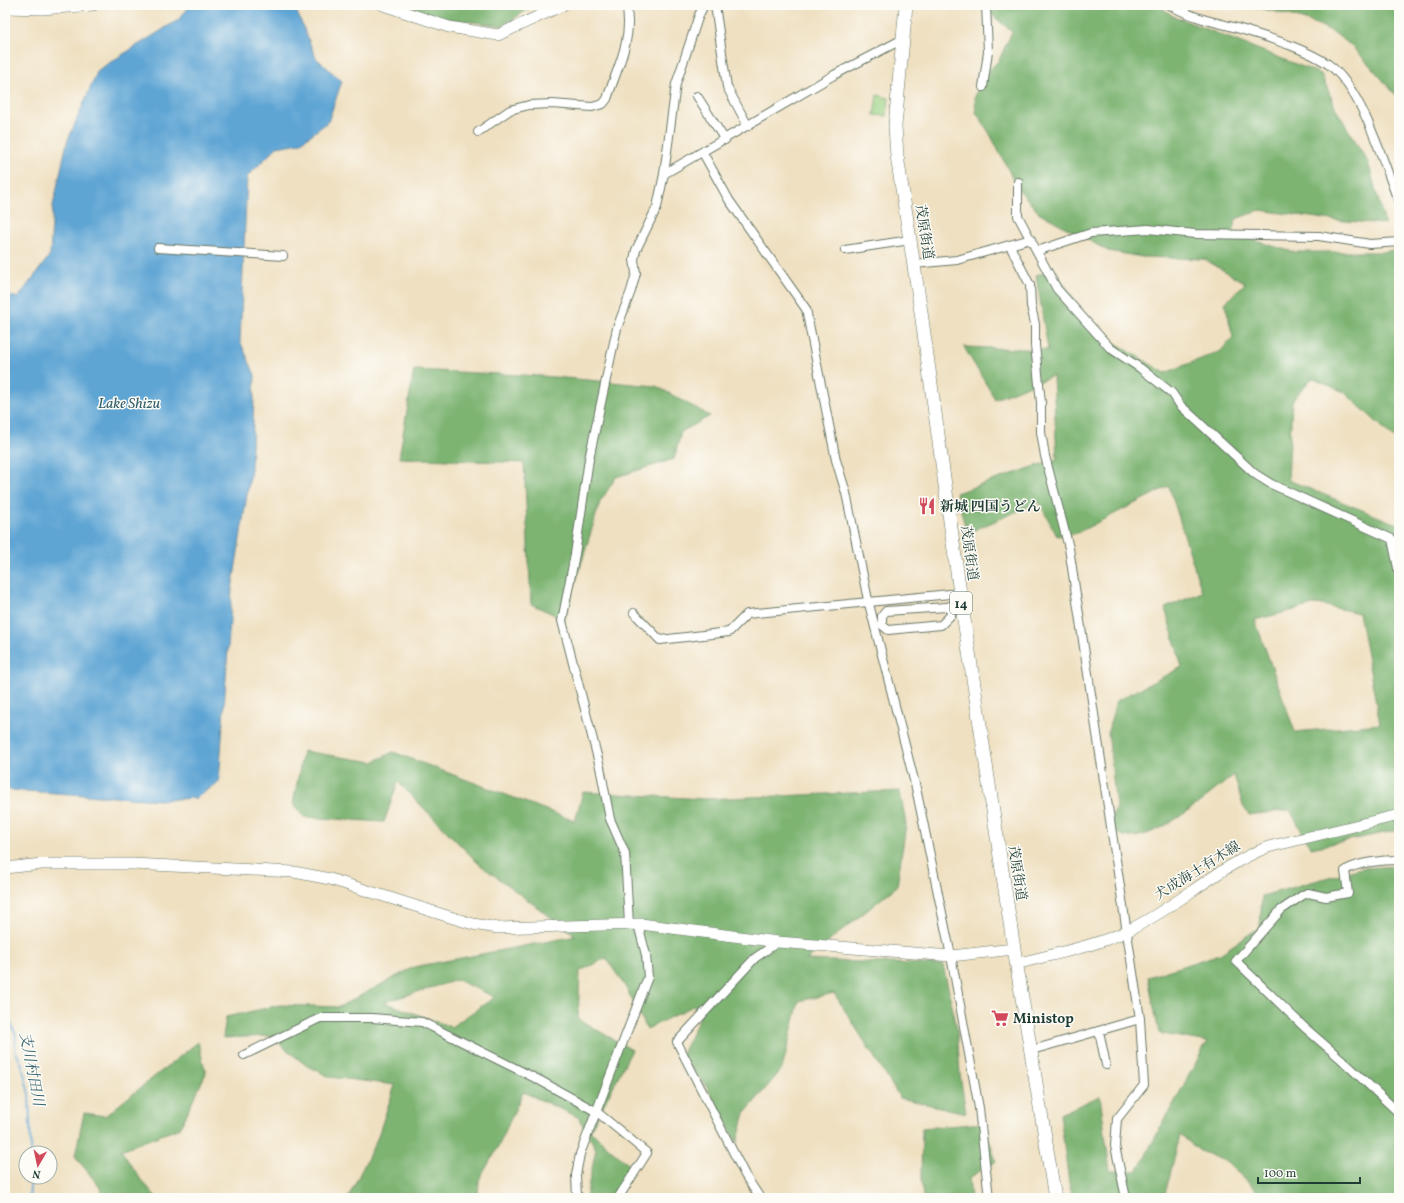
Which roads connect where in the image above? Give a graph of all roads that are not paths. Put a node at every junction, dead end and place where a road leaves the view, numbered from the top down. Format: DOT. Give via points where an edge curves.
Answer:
graph roads {
  1 [pos="93,5"];
  2 [pos="383,5"];
  3 [pos="563,5"];
  4 [pos="626,5"];
  5 [pos="704,5"];
  6 [pos="715,5"];
  7 [pos="906,5"];
  8 [pos="986,5"];
  9 [pos="1170,5"];
  10 [pos="5,8"];
  11 [pos="903,39"];
  12 [pos="982,87"];
  13 [pos="697,96"];
  14 [pos="748,126"];
  15 [pos="478,132"];
  16 [pos="725,140"];
  17 [pos="702,153"];
  18 [pos="664,174"];
  19 [pos="1018,182"];
  20 [pos="1399,203"];
  21 [pos="1031,239"];
  22 [pos="910,240"];
  23 [pos="1399,242"];
  24 [pos="1010,246"];
  25 [pos="158,248"];
  26 [pos="845,250"];
  27 [pos="1037,251"];
  28 [pos="279,256"];
  29 [pos="914,264"];
  30 [pos="1395,540"];
  31 [pos="1399,572"];
  32 [pos="960,593"];
  33 [pos="868,600"];
  34 [pos="956,606"];
  35 [pos="634,613"];
  36 [pos="1399,815"];
  37 [pos="1399,860"];
  38 [pos="9,868"];
  39 [pos="634,924"];
  40 [pos="1126,931"];
  41 [pos="778,942"];
  42 [pos="1014,949"];
  43 [pos="951,956"];
  44 [pos="1016,964"];
  45 [pos="1140,1019"];
  46 [pos="1099,1031"];
  47 [pos="1032,1050"];
  48 [pos="244,1055"];
  49 [pos="1106,1065"];
  50 [pos="597,1112"];
  51 [pos="1399,1113"];
  52 [pos="577,1198"];
  53 [pos="618,1198"];
  54 [pos="760,1198"];
  55 [pos="989,1198"];
  56 [pos="1055,1198"];
  57 [pos="1126,1198"];
  1 -- 10 [label="street" via="42,9"];
  2 -- 3 [label="street" via="449,28 498,35"];
  4 -- 15 [label="street" via="629,37 603,104 592,107 529,105 510,110"];
  5 -- 18 [label="street" via="676,84"];
  6 -- 14 [label="street" via="727,87"];
  7 -- 11 [label="main road, 茂原街道 / 14"];
  8 -- 12 [label="street" via="988,52"];
  9 -- 20 [label="street" via="1191,16 1237,27 1282,42 1332,68 1347,85 1362,110"];
  11 -- 14 [label="street" via="834,75"];
  11 -- 22 [label="main road, 茂原街道 / 14" via="895,126"];
  13 -- 16 [label="street"];
  14 -- 16 [label="street"];
  16 -- 17 [label="street"];
  17 -- 18 [label="street"];
  17 -- 33 [label="street" via="729,200 806,310 836,460 846,492"];
  18 -- 39 [label="street" via="657,207 636,250 636,273 617,328 589,459 562,621 600,767 610,820 625,854"];
  19 -- 21 [label="street" via="1018,216"];
  21 -- 24 [label="street"];
  21 -- 27 [label="street"];
  22 -- 26 [label="street"];
  22 -- 29 [label="main road, 茂原街道 / 14"];
  23 -- 27 [label="street" via="1370,244 1319,236 1195,234 1148,229 1092,233"];
  24 -- 29 [label="street" via="957,260"];
  24 -- 40 [label="street" via="1030,285 1043,444 1069,548"];
  25 -- 28 [label="street"];
  27 -- 30 [label="street" via="1057,289 1110,348 1172,393 1180,405 1255,474 1271,484"];
  29 -- 32 [label="main road, 茂原街道 / 14"];
  30 -- 31 [label="street"];
  32 -- 33 [label="street"];
  32 -- 34 [label="main road, 茂原街道 / 14"];
  33 -- 35 [label="street" via="747,614 729,632 660,640"];
  33 -- 43 [label="street" via="916,788"];
  34 -- 34 [label="street" via="886,611 882,616 882,625 888,630 941,625"];
  34 -- 42 [label="main road, 茂原街道 / 14"];
  36 -- 40 [label="street, 犬成海士有木線" via="1309,836 1250,854"];
  37 -- 51 [label="street" via="1381,860 1345,870 1348,893 1326,897 1303,895 1281,910 1236,961"];
  38 -- 39 [label="street" via="42,864 132,864 294,872 330,879 486,926 522,928"];
  39 -- 41 [label="street"];
  39 -- 50 [label="street" via="646,955 648,977"];
  40 -- 44 [label="street, 犬成海士有木線"];
  40 -- 45 [label="street"];
  41 -- 43 [label="street"];
  41 -- 54 [label="street" via="755,958 677,1042 745,1175"];
  42 -- 43 [label="street"];
  42 -- 44 [label="main road, 茂原街道 / 14"];
  43 -- 55 [label="street" via="979,1108"];
  44 -- 47 [label="main road, 茂原街道 / 14"];
  45 -- 46 [label="street"];
  45 -- 57 [label="street" via="1144,1085 1117,1119 1115,1146"];
  46 -- 47 [label="street"];
  46 -- 49 [label="street"];
  47 -- 56 [label="main road, 茂原街道 / 14"];
  48 -- 50 [label="street" via="320,1018 372,1018 422,1022"];
  50 -- 52 [label="street" via="580,1154 576,1175"];
  50 -- 53 [label="street" via="647,1153"];
}
